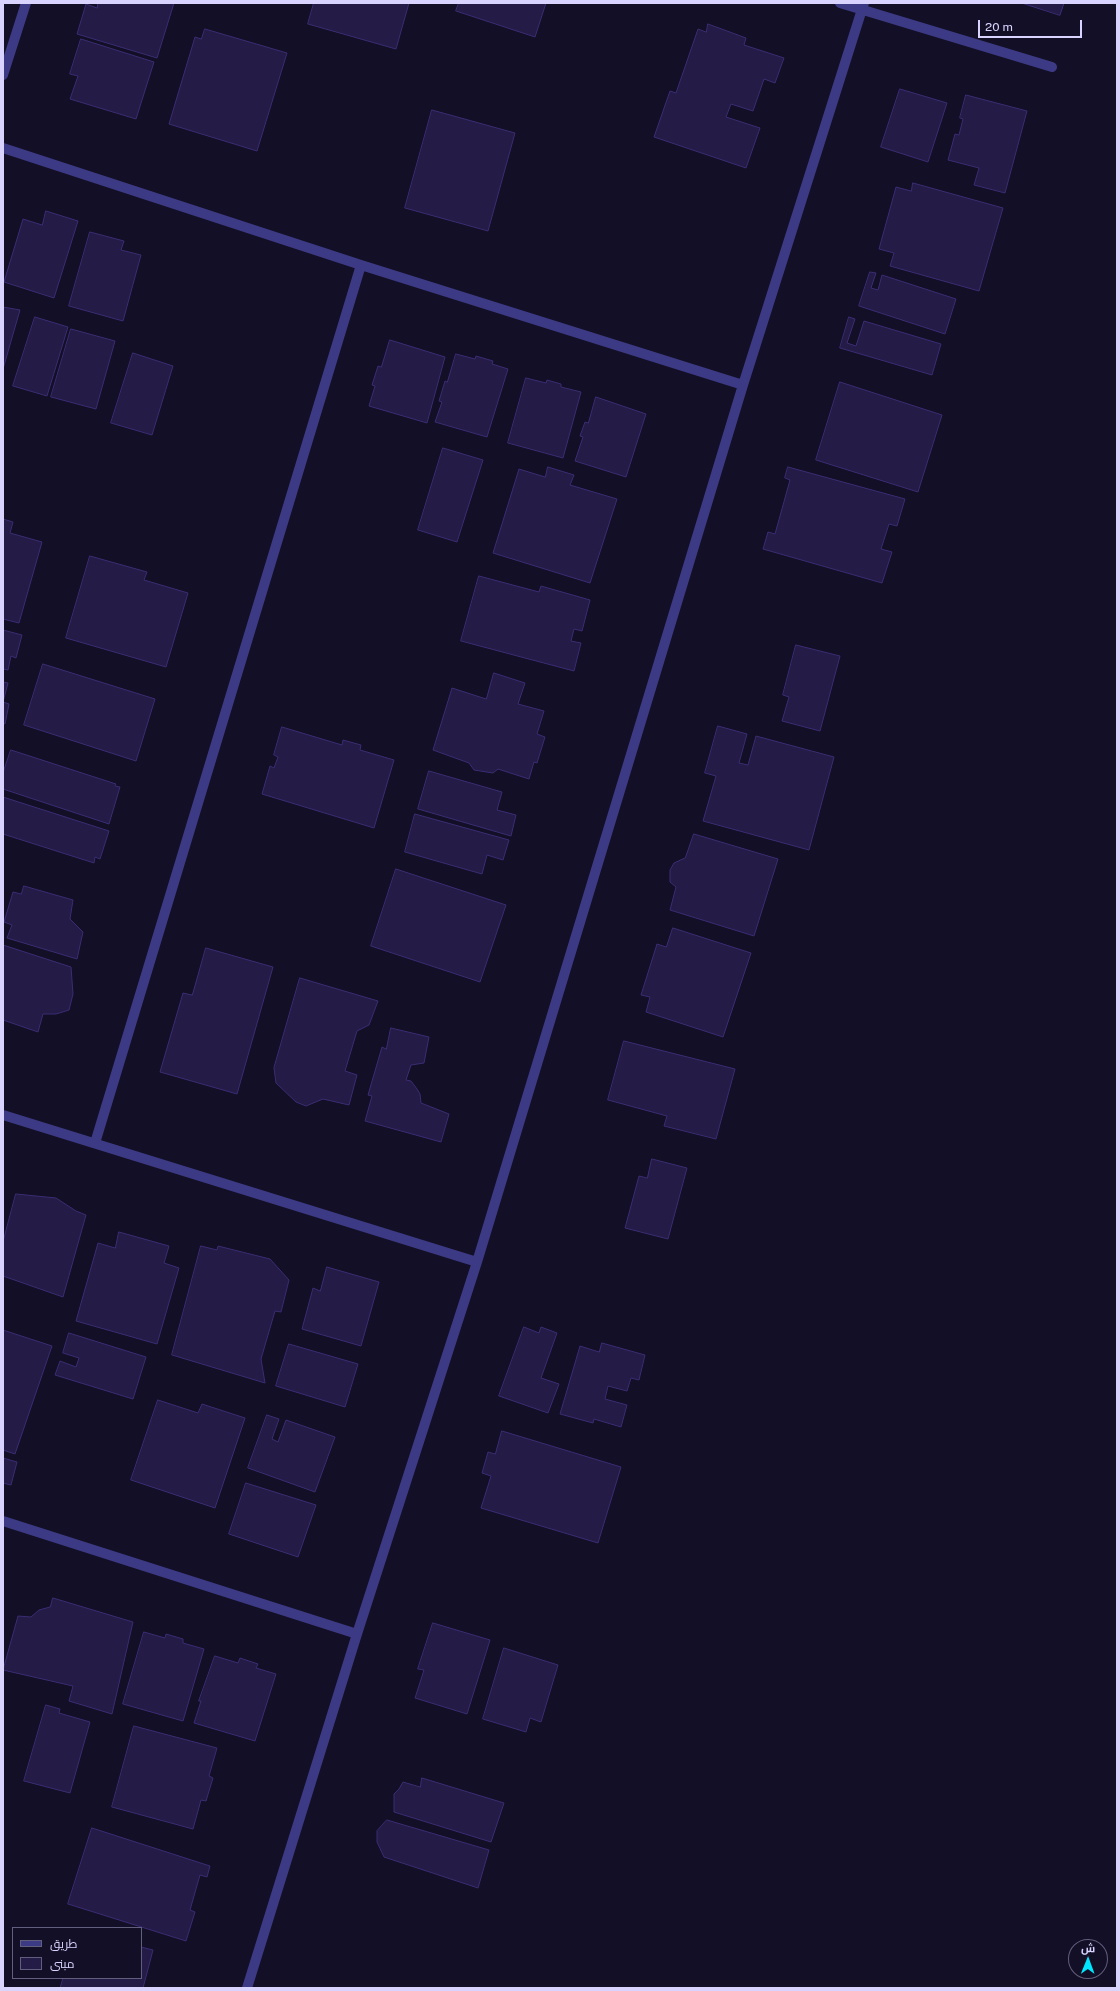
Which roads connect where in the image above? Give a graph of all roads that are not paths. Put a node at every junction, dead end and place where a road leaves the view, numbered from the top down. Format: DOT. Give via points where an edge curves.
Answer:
graph roads {
  1 [pos="26,3"];
  2 [pos="840,3"];
  3 [pos="863,7"];
  4 [pos="1052,67"];
  5 [pos="3,75"];
  6 [pos="3,148"];
  7 [pos="361,265"];
  8 [pos="743,385"];
  9 [pos="3,1115"];
  10 [pos="95,1143"];
  11 [pos="477,1262"];
  12 [pos="3,1521"];
  13 [pos="357,1634"];
  14 [pos="247,1988"];
  1 -- 5 [label="street"];
  2 -- 3 [label="street"];
  3 -- 4 [label="street"];
  3 -- 8 [label="street"];
  6 -- 7 [label="street"];
  7 -- 8 [label="street"];
  7 -- 10 [label="street"];
  8 -- 11 [label="street"];
  9 -- 10 [label="street"];
  10 -- 11 [label="street"];
  11 -- 13 [label="street"];
  12 -- 13 [label="street"];
  13 -- 14 [label="street"];
}
